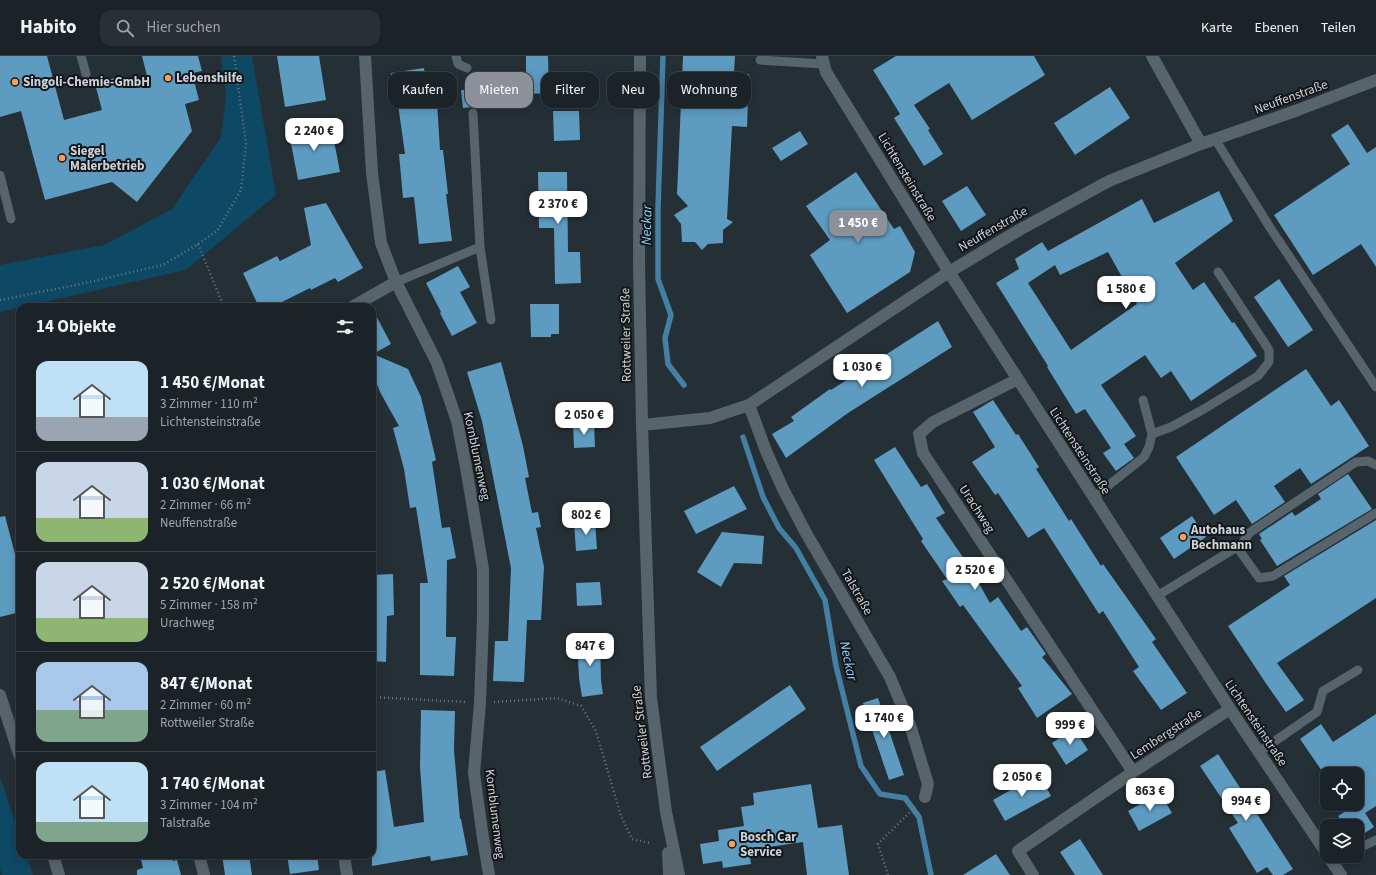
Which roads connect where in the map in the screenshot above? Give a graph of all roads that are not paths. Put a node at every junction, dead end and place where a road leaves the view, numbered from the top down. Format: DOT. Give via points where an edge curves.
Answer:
graph roads {
  1 [pos="81,56"];
  2 [pos="365,56"];
  3 [pos="456,56"];
  4 [pos="640,56"];
  5 [pos="1152,56"];
  6 [pos="760,60"];
  7 [pos="822,60"];
  8 [pos="467,68"];
  9 [pos="86,74"];
  10 [pos="1376,80"];
  11 [pos="473,113"];
  12 [pos="1215,139"];
  13 [pos="1201,144"];
  14 [pos="0,175"];
  15 [pos="11,219"];
  16 [pos="480,247"];
  17 [pos="949,272"];
  18 [pos="1218,272"];
  19 [pos="396,282"];
  20 [pos="359,303"];
  21 [pos="491,320"];
  22 [pos="1018,379"];
  23 [pos="1376,387"];
  24 [pos="1143,400"];
  25 [pos="749,405"];
  26 [pos="642,425"];
  27 [pos="1152,434"];
  28 [pos="1376,465"];
  29 [pos="1094,497"];
  30 [pos="1376,513"];
  31 [pos="1237,547"];
  32 [pos="1157,596"];
  33 [pos="1358,670"];
  34 [pos="0,695"];
  35 [pos="1230,709"];
  36 [pos="16,745"];
  37 [pos="1259,752"];
  38 [pos="1133,772"];
  39 [pos="925,797"];
  40 [pos="666,812"];
  41 [pos="1320,840"];
  42 [pos="1376,840"];
  43 [pos="1364,846"];
  44 [pos="53,859"];
  45 [pos="200,859"];
  46 [pos="345,859"];
  47 [pos="1335,863"];
  48 [pos="59,875"];
  49 [pos="204,875"];
  50 [pos="347,875"];
  51 [pos="489,875"];
  52 [pos="669,875"];
  53 [pos="679,875"];
  54 [pos="1033,875"];
  55 [pos="1341,875"];
  1 -- 9 [label="lane"];
  2 -- 19 [label="street, Kornblumenweg" via="372,173 381,243"];
  3 -- 8 [label="lane" via="458,64"];
  4 -- 26 [label="street, Rottweiler Straße" via="639,262"];
  5 -- 13 [label="street"];
  6 -- 7 [label="lane"];
  7 -- 17 [label="street, Lichtensteinstraße" via="826,72"];
  10 -- 12 [label="street, Neuffenstraße"];
  11 -- 16 [label="lane"];
  12 -- 13 [label="street, Neuffenstraße"];
  12 -- 23 [label="lane" via="1269,226"];
  13 -- 17 [label="street, Neuffenstraße" via="1109,181"];
  14 -- 15 [label="lane"];
  16 -- 19 [label="lane"];
  16 -- 21 [label="lane"];
  17 -- 22 [label="street, Lichtensteinstraße"];
  17 -- 25 [label="street, Neuffenstraße"];
  18 -- 27 [label="lane" via="1269,350 1269,362 1258,376 1171,428"];
  19 -- 20 [label="street"];
  19 -- 51 [label="street, Kornblumenweg" via="437,363 457,421 483,569 480,703 474,773"];
  22 -- 29 [label="street, Lichtensteinstraße"];
  22 -- 38 [label="street, Urachweg" via="933,422 919,434 923,453"];
  24 -- 27 [label="lane"];
  25 -- 26 [label="street, Neuffenstraße" via="710,418"];
  25 -- 39 [label="street, Talstraße" via="782,488 890,677 910,725 928,784"];
  26 -- 40 [label="street, Rottweiler Straße" via="651,698"];
  27 -- 29 [label="lane" via="1150,447 1144,457"];
  28 -- 31 [label="lane" via="1368,461 1356,462 1249,533"];
  29 -- 32 [label="street, Lichtensteinstraße"];
  30 -- 31 [label="lane" via="1273,576 1259,578"];
  31 -- 32 [label="lane"];
  32 -- 35 [label="street, Lichtensteinstraße"];
  33 -- 37 [label="lane" via="1323,691 1317,712"];
  34 -- 36 [label="street"];
  35 -- 37 [label="street, Lichtensteinstraße"];
  35 -- 38 [label="street, Lembergstraße"];
  37 -- 41 [label="street, Lichtensteinstraße"];
  38 -- 54 [label="street, Lembergstraße" via="1018,851"];
  40 -- 52 [label="street"];
  40 -- 53 [label="street, Rottweiler Straße"];
  42 -- 43 [label="lane"];
  44 -- 48 [label="street"];
  45 -- 49 [label="street"];
  46 -- 50 [label="street"];
  47 -- 55 [label="street, Lichtensteinstraße"];
}
